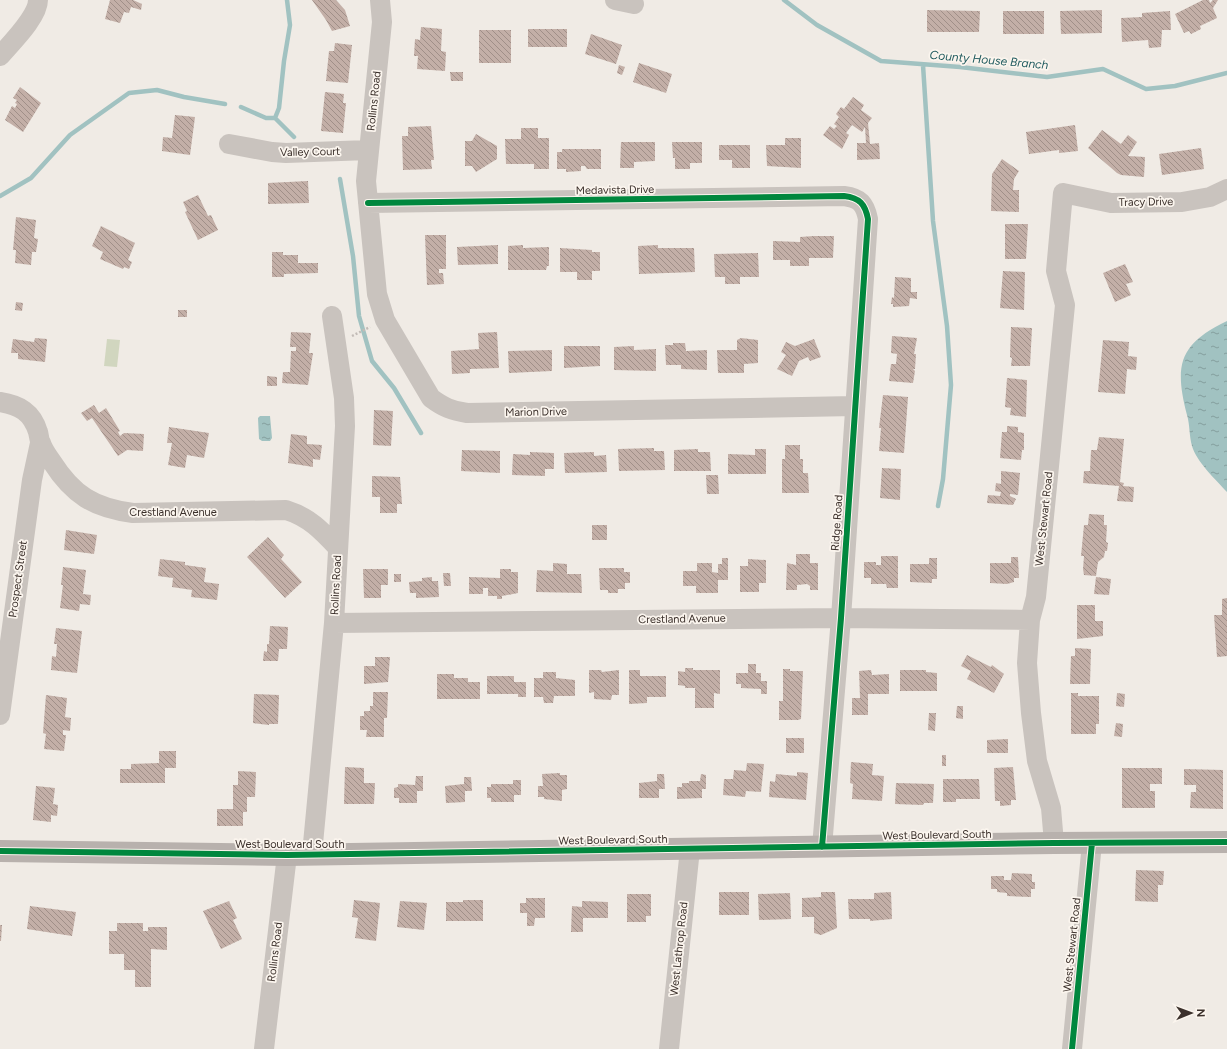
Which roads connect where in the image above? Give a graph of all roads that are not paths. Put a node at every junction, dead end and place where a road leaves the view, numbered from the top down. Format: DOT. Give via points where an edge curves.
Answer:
graph roads {
  1 [pos="38,0"];
  2 [pos="380,0"];
  3 [pos="0,56"];
  4 [pos="229,144"];
  5 [pos="368,150"];
  6 [pos="1227,189"];
  7 [pos="1063,193"];
  8 [pos="861,202"];
  9 [pos="368,203"];
  10 [pos="332,316"];
  11 [pos="0,402"];
  12 [pos="855,406"];
  13 [pos="40,442"];
  14 [pos="338,548"];
  15 [pos="840,618"];
  16 [pos="1030,620"];
  17 [pos="334,623"];
  18 [pos="5,628"];
  19 [pos="0,715"];
  20 [pos="1227,842"];
  21 [pos="1054,843"];
  22 [pos="1092,843"];
  23 [pos="822,847"];
  24 [pos="690,849"];
  25 [pos="0,851"];
  26 [pos="312,854"];
  27 [pos="287,855"];
  28 [pos="264,1049"];
  29 [pos="669,1049"];
  30 [pos="1072,1049"];
  1 -- 3 [label="street" via="30,20"];
  2 -- 5 [label="street, Rollins Road" via="382,22"];
  4 -- 5 [label="street, Valley Court" via="286,153"];
  5 -- 9 [label="street, Rollins Road"];
  6 -- 7 [label="street, Tracy Drive" via="1210,197 1166,202 1110,203"];
  7 -- 16 [label="street, West Stewart Road" via="1056,271 1065,305 1036,597"];
  8 -- 9 [label="street, Medavista Drive" via="844,196"];
  8 -- 12 [label="street, Ridge Road" via="866,209 868,220"];
  9 -- 12 [label="street, Marion Drive" via="377,294 385,320 431,398 454,412"];
  10 -- 14 [label="street, Rollins Road" via="344,398 345,426"];
  11 -- 13 [label="street, Crestland Avenue" via="25,410 33,420"];
  12 -- 15 [label="street, Ridge Road"];
  13 -- 14 [label="street, Crestland Avenue" via="67,484 98,506 133,513 286,510 301,515"];
  13 -- 18 [label="street, Prospect Street"];
  14 -- 17 [label="street, Rollins Road"];
  15 -- 16 [label="street, Crestland Avenue"];
  15 -- 17 [label="street, Crestland Avenue"];
  15 -- 23 [label="street, Ridge Road"];
  16 -- 21 [label="street, West Stewart Road" via="1027,663 1031,713 1037,761 1051,808"];
  17 -- 26 [label="street, Rollins Road"];
  18 -- 19 [label="street, Prospect Street"];
  20 -- 22 [label="main road, West Boulevard South"];
  21 -- 22 [label="main road, West Boulevard South"];
  21 -- 23 [label="main road, West Boulevard South"];
  22 -- 30 [label="street, West Stewart Road"];
  23 -- 24 [label="main road, West Boulevard South"];
  24 -- 26 [label="main road, West Boulevard South"];
  24 -- 29 [label="street, West Lathrop Road"];
  25 -- 27 [label="main road, West Boulevard South"];
  26 -- 27 [label="main road, West Boulevard South"];
  27 -- 28 [label="street, Rollins Road"];
}
